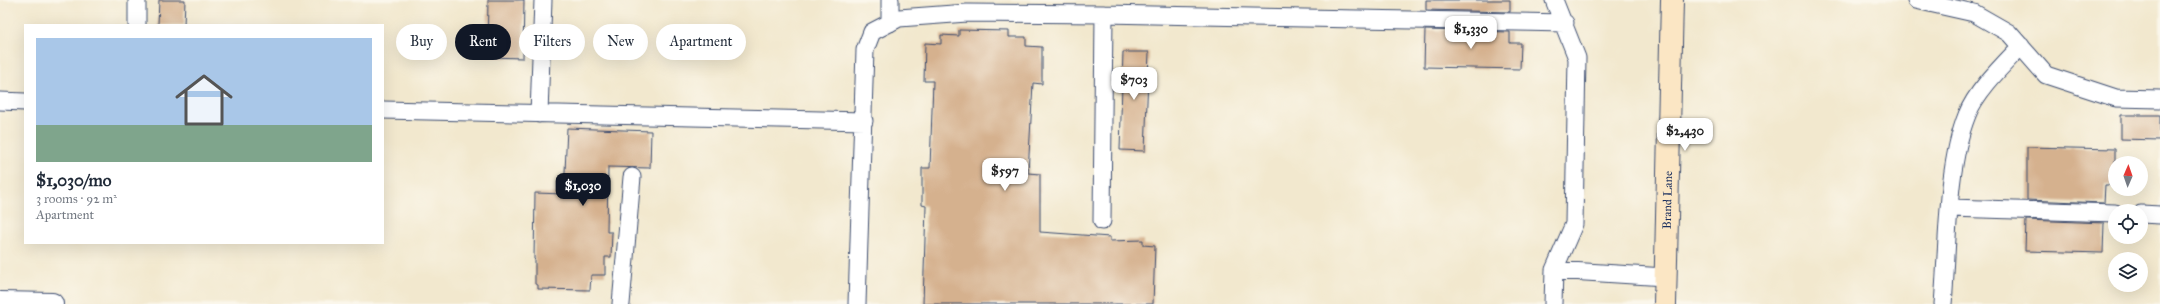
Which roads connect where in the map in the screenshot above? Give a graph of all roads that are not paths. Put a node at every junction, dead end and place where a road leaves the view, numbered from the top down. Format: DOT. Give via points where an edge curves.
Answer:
graph roads {
  1 [pos="137,0"];
  2 [pos="543,0"];
  3 [pos="890,0"];
  4 [pos="1554,0"];
  5 [pos="1672,0"];
  6 [pos="1916,0"];
  7 [pos="1104,14"];
  8 [pos="890,23"];
  9 [pos="1565,23"];
  10 [pos="137,24"];
  11 [pos="2021,46"];
  12 [pos="2160,99"];
  13 [pos="0,101"];
  14 [pos="24,102"];
  15 [pos="384,110"];
  16 [pos="539,114"];
  17 [pos="864,121"];
  18 [pos="632,177"];
  19 [pos="1950,208"];
  20 [pos="2108,213"];
  21 [pos="2148,214"];
  22 [pos="2160,214"];
  23 [pos="1102,221"];
  24 [pos="1554,270"];
  25 [pos="1665,277"];
  26 [pos="0,303"];
  27 [pos="52,304"];
  28 [pos="621,304"];
  29 [pos="858,304"];
  30 [pos="1553,304"];
  31 [pos="1665,304"];
  32 [pos="1943,304"];
  1 -- 10 [label="lane"];
  2 -- 16 [label="lane"];
  3 -- 8 [label="lane"];
  4 -- 9 [label="lane"];
  5 -- 25 [label="street, Brand Lane"];
  6 -- 11 [label="lane" via="1974,13 2009,33"];
  7 -- 8 [label="lane" via="967,13 899,18"];
  7 -- 9 [label="lane"];
  7 -- 23 [label="lane"];
  8 -- 17 [label="lane" via="872,32 865,50"];
  9 -- 24 [label="lane" via="1578,58 1574,224"];
  11 -- 12 [label="lane" via="2046,74 2116,98"];
  11 -- 19 [label="lane" via="1989,81 1967,114 1956,158"];
  13 -- 14 [label="lane"];
  15 -- 16 [label="lane"];
  16 -- 17 [label="lane"];
  17 -- 29 [label="lane"];
  18 -- 28 [label="lane"];
  19 -- 20 [label="lane"];
  19 -- 32 [label="lane"];
  21 -- 22 [label="lane"];
  24 -- 25 [label="lane"];
  24 -- 30 [label="lane"];
  25 -- 31 [label="street, Brand Lane"];
  26 -- 27 [label="street"];
}
